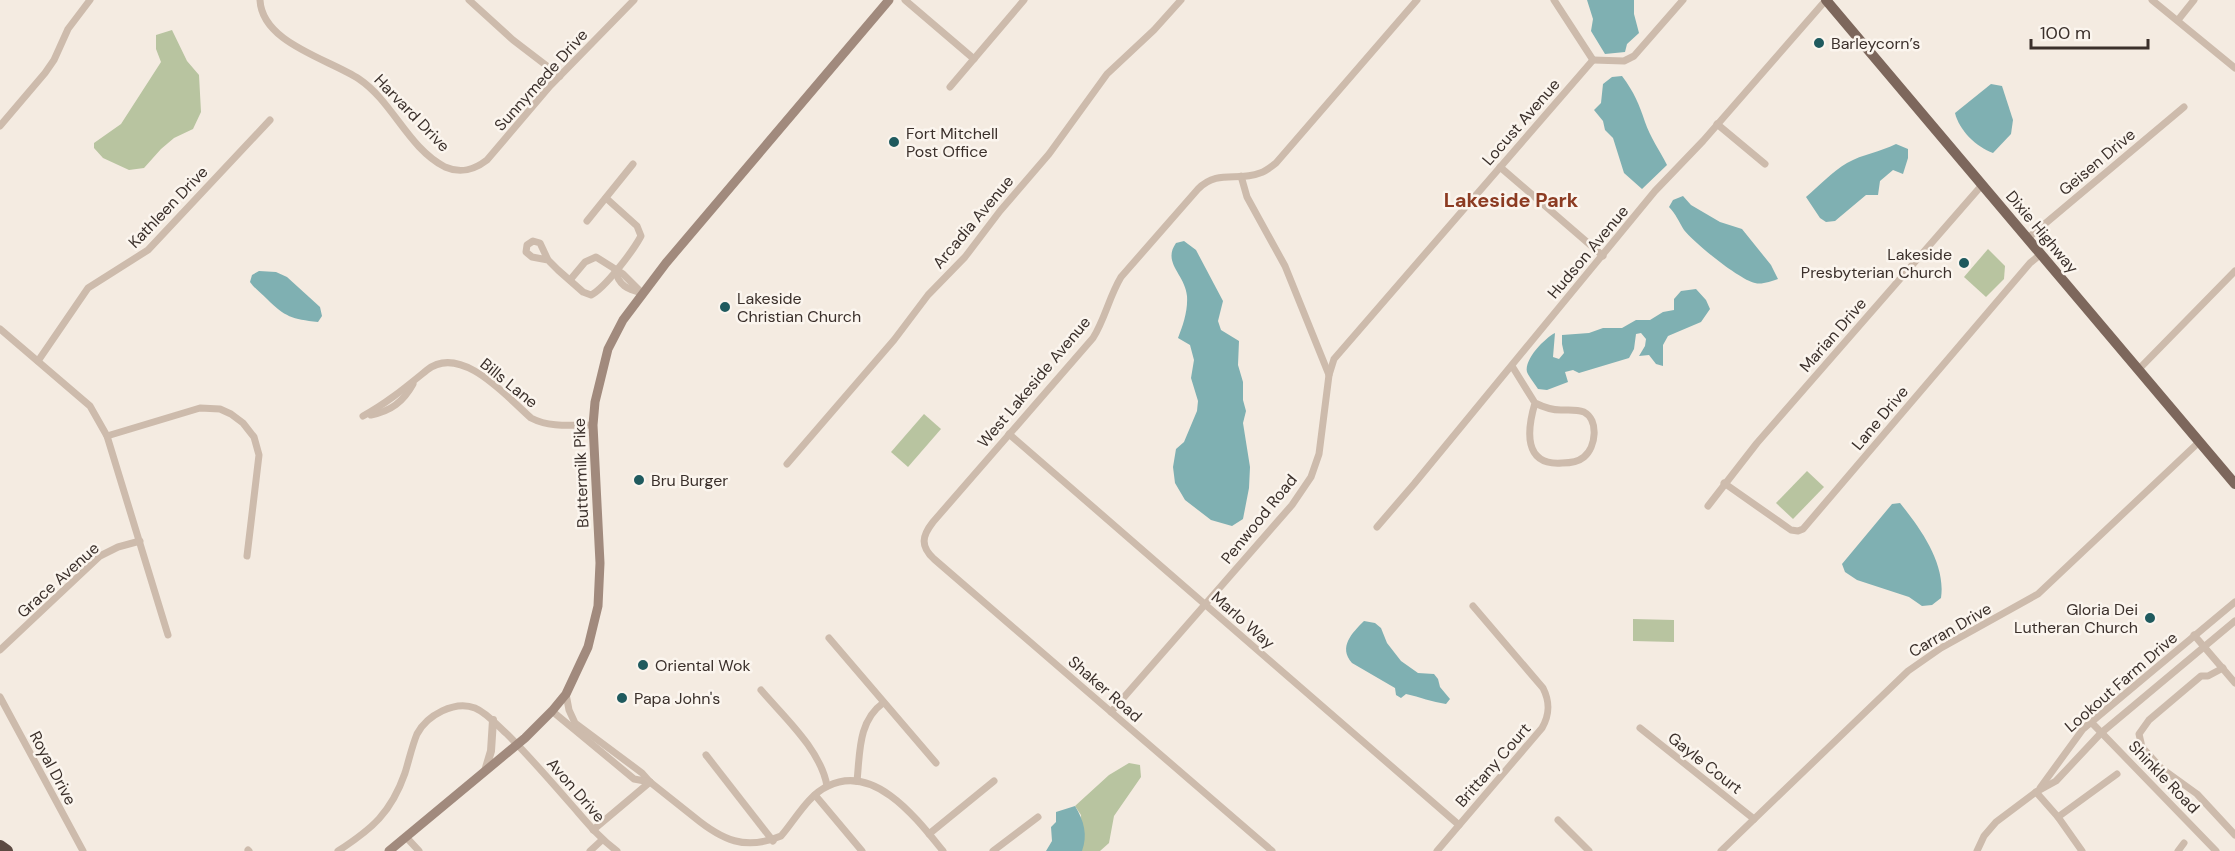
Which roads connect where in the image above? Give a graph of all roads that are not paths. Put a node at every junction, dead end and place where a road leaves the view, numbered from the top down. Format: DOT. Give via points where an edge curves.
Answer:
graph roads {
  1 [pos="90,0"];
  2 [pos="469,0"];
  3 [pos="634,0"];
  4 [pos="889,0"];
  5 [pos="905,0"];
  6 [pos="1024,0"];
  7 [pos="1181,0"];
  8 [pos="1417,0"];
  9 [pos="1554,0"];
  10 [pos="1683,0"];
  11 [pos="1826,0"];
  12 [pos="2152,0"];
  13 [pos="2194,0"];
  14 [pos="260,2"];
  15 [pos="2178,20"];
  16 [pos="974,59"];
  17 [pos="1593,60"];
  18 [pos="2235,68"];
  19 [pos="560,76"];
  20 [pos="950,87"];
  21 [pos="2184,106"];
  22 [pos="270,120"];
  23 [pos="1717,124"];
  24 [pos="0,126"];
  25 [pos="633,164"];
  26 [pos="1765,164"];
  27 [pos="1500,167"];
  28 [pos="465,171"];
  29 [pos="1241,176"];
  30 [pos="1982,185"];
  31 [pos="606,198"];
  32 [pos="587,221"];
  33 [pos="2028,238"];
  34 [pos="2041,254"];
  35 [pos="1603,256"];
  36 [pos="548,260"];
  37 [pos="615,270"];
  38 [pos="2235,271"];
  39 [pos="570,280"];
  40 [pos="642,293"];
  41 [pos="0,329"];
  42 [pos="38,361"];
  43 [pos="1512,366"];
  44 [pos="2138,370"];
  45 [pos="1329,375"];
  46 [pos="415,382"];
  47 [pos="1535,403"];
  48 [pos="593,425"];
  49 [pos="1009,434"];
  50 [pos="107,436"];
  51 [pos="2199,442"];
  52 [pos="787,464"];
  53 [pos="1724,483"];
  54 [pos="2235,484"];
  55 [pos="1708,506"];
  56 [pos="1377,526"];
  57 [pos="140,542"];
  58 [pos="923,545"];
  59 [pos="247,556"];
  60 [pos="2235,602"];
  61 [pos="1205,605"];
  62 [pos="1473,606"];
  63 [pos="2235,621"];
  64 [pos="168,635"];
  65 [pos="2194,635"];
  66 [pos="829,638"];
  67 [pos="2205,647"];
  68 [pos="0,650"];
  69 [pos="2223,668"];
  70 [pos="2235,683"];
  71 [pos="761,690"];
  72 [pos="566,694"];
  73 [pos="0,697"];
  74 [pos="883,703"];
  75 [pos="552,711"];
  76 [pos="1111,712"];
  77 [pos="493,720"];
  78 [pos="2092,723"];
  79 [pos="1640,728"];
  80 [pos="2101,733"];
  81 [pos="517,744"];
  82 [pos="706,755"];
  83 [pos="936,763"];
  84 [pos="485,771"];
  85 [pos="2117,774"];
  86 [pos="857,781"];
  87 [pos="994,781"];
  88 [pos="650,782"];
  89 [pos="827,786"];
  90 [pos="2036,792"];
  91 [pos="815,795"];
  92 [pos="1038,817"];
  93 [pos="2058,817"];
  94 [pos="1754,819"];
  95 [pos="1558,820"];
  96 [pos="1459,825"];
  97 [pos="593,830"];
  98 [pos="929,834"];
  99 [pos="2235,835"];
  100 [pos="406,837"];
  101 [pos="602,840"];
  102 [pos="774,841"];
  103 [pos="2184,843"];
  104 [pos="0,846"];
  105 [pos="7,851"];
  106 [pos="83,851"];
  107 [pos="338,851"];
  108 [pos="388,851"];
  109 [pos="419,851"];
  110 [pos="590,851"];
  111 [pos="617,851"];
  112 [pos="862,851"];
  113 [pos="943,851"];
  114 [pos="993,851"];
  115 [pos="1272,851"];
  116 [pos="1437,851"];
  117 [pos="1588,851"];
  118 [pos="1721,851"];
  119 [pos="1977,851"];
  120 [pos="2082,851"];
  121 [pos="2178,851"];
  122 [pos="2216,851"];
  1 -- 24 [label="street" via="45,73"];
  2 -- 19 [label="street"];
  3 -- 19 [label="street, Sunnymede Drive"];
  4 -- 40 [label="main road, Buttermilk Pike"];
  5 -- 16 [label="street"];
  6 -- 16 [label="street"];
  7 -- 52 [label="street, Arcadia Avenue" via="1107,74 1050,154"];
  8 -- 29 [label="street, West Lakeside Avenue" via="1276,163 1258,174"];
  9 -- 17 [label="street"];
  10 -- 17 [label="street" via="1634,56 1624,61"];
  11 -- 23 [label="street, Hudson Avenue"];
  11 -- 30 [label="main road, Dixie Highway"];
  12 -- 15 [label="street"];
  13 -- 15 [label="street"];
  14 -- 28 [label="street, Harvard Drive" via="272,28 301,49 359,79 435,159 444,166"];
  15 -- 18 [label="street"];
  16 -- 20 [label="street"];
  17 -- 27 [label="street, Locust Avenue"];
  19 -- 28 [label="street, Sunnymede Drive" via="487,160 476,169"];
  21 -- 33 [label="street, Geisen Drive"];
  22 -- 42 [label="street, Kathleen Drive" via="148,250 88,288"];
  23 -- 26 [label="street"];
  23 -- 35 [label="street, Hudson Avenue"];
  25 -- 31 [label="street"];
  27 -- 35 [label="street"];
  27 -- 45 [label="street, Locust Avenue" via="1334,359"];
  29 -- 45 [label="street, Penwood Road" via="1247,197 1285,266"];
  29 -- 49 [label="street, West Lakeside Avenue" via="1209,179 1197,189 1121,277 1093,338"];
  30 -- 33 [label="main road, Dixie Highway"];
  30 -- 53 [label="street, Marian Drive"];
  31 -- 32 [label="street"];
  31 -- 37 [label="street" via="637,226 640,236"];
  33 -- 34 [label="main road, Dixie Highway"];
  34 -- 44 [label="main road, Dixie Highway"];
  34 -- 53 [label="street, Lane Drive" via="2030,262 1803,529 1791,530"];
  35 -- 43 [label="street, Hudson Avenue"];
  36 -- 39 [label="street"];
  37 -- 39 [label="street" via="603,260 591,257"];
  37 -- 39 [label="street" via="591,295"];
  37 -- 40 [label="street"];
  38 -- 44 [label="street"];
  40 -- 48 [label="main road, Buttermilk Pike" via="608,349"];
  41 -- 42 [label="street"];
  42 -- 50 [label="street" via="90,406"];
  43 -- 47 [label="street"];
  43 -- 56 [label="street, Hudson Avenue"];
  44 -- 51 [label="main road, Dixie Highway"];
  45 -- 61 [label="street, Penwood Road" via="1319,454 1311,477 1292,505"];
  46 -- 46 [label="street, Bills Lane" via="381,406 363,416 401,402"];
  46 -- 48 [label="street, Bills Lane" via="440,364 462,363 539,423"];
  47 -- 47 [label="street" via="1529,423 1534,454 1558,464 1584,457 1594,435 1591,419 1572,409 1546,408"];
  48 -- 72 [label="main road, Buttermilk Pike" via="600,563 598,606 588,647"];
  49 -- 58 [label="street, West Lakeside Avenue" via="925,532"];
  49 -- 61 [label="street, Marlo Way"];
  50 -- 57 [label="street"];
  50 -- 59 [label="street" via="200,408 220,409 243,423 254,437 258,455"];
  51 -- 54 [label="main road, Dixie Highway"];
  51 -- 94 [label="street, Carran Drive" via="2038,594 1908,671"];
  53 -- 55 [label="street, Marian Drive"];
  57 -- 64 [label="street"];
  57 -- 68 [label="street, Grace Avenue" via="100,556"];
  58 -- 76 [label="street, Shaker Road" via="934,559"];
  60 -- 65 [label="street, Lookout Farm Drive"];
  61 -- 76 [label="street, Penwood Road"];
  61 -- 96 [label="street, Marlo Way"];
  62 -- 96 [label="street, Brittany Court" via="1543,688 1549,707 1542,728"];
  63 -- 67 [label="street, Lookout Farm Drive"];
  65 -- 67 [label="street"];
  65 -- 78 [label="street, Lookout Farm Drive"];
  66 -- 74 [label="street"];
  67 -- 69 [label="street"];
  67 -- 80 [label="street, Lookout Farm Drive"];
  69 -- 70 [label="street"];
  69 -- 99 [label="street" via="2201,676 2149,720 2142,728 2140,740 2161,768 2197,794"];
  71 -- 89 [label="street" via="813,752 823,768"];
  72 -- 75 [label="main road, Buttermilk Pike"];
  72 -- 88 [label="street" via="575,723"];
  73 -- 106 [label="street, Royal Drive"];
  74 -- 83 [label="street"];
  74 -- 86 [label="street" via="869,716 862,735"];
  75 -- 81 [label="main road, Buttermilk Pike"];
  75 -- 88 [label="street" via="634,779"];
  76 -- 115 [label="street, Shaker Road"];
  77 -- 81 [label="street"];
  77 -- 84 [label="street"];
  77 -- 107 [label="street" via="467,706 447,709 426,722 418,732 391,805 366,832"];
  78 -- 80 [label="street, Shinkle Road"];
  78 -- 90 [label="street, Lookout Farm Drive" via="2074,739"];
  79 -- 94 [label="street, Gayle Court"];
  80 -- 90 [label="street, Lookout Farm Drive" via="2056,781"];
  80 -- 122 [label="street, Shinkle Road"];
  81 -- 84 [label="main road, Buttermilk Pike"];
  81 -- 97 [label="street, Avon Drive"];
  82 -- 102 [label="street"];
  84 -- 100 [label="main road, Buttermilk Pike"];
  85 -- 93 [label="street"];
  86 -- 89 [label="street"];
  86 -- 98 [label="street" via="892,798"];
  87 -- 98 [label="street"];
  88 -- 97 [label="street"];
  88 -- 102 [label="street" via="725,842 745,847"];
  89 -- 91 [label="street"];
  90 -- 93 [label="street"];
  90 -- 119 [label="street, Lookout Farm Drive" via="1992,826"];
  91 -- 102 [label="street"];
  91 -- 112 [label="street"];
  92 -- 114 [label="street"];
  93 -- 120 [label="street"];
  94 -- 118 [label="street, Carran Drive"];
  95 -- 117 [label="street"];
  96 -- 116 [label="street, Brittany Court"];
  97 -- 101 [label="street, Avon Drive"];
  98 -- 113 [label="street"];
  100 -- 108 [label="main road, Buttermilk Pike"];
  100 -- 109 [label="street"];
  101 -- 110 [label="street"];
  101 -- 111 [label="street, Avon Drive"];
  103 -- 121 [label="street"];
  104 -- 105 [label="highway"];
}
